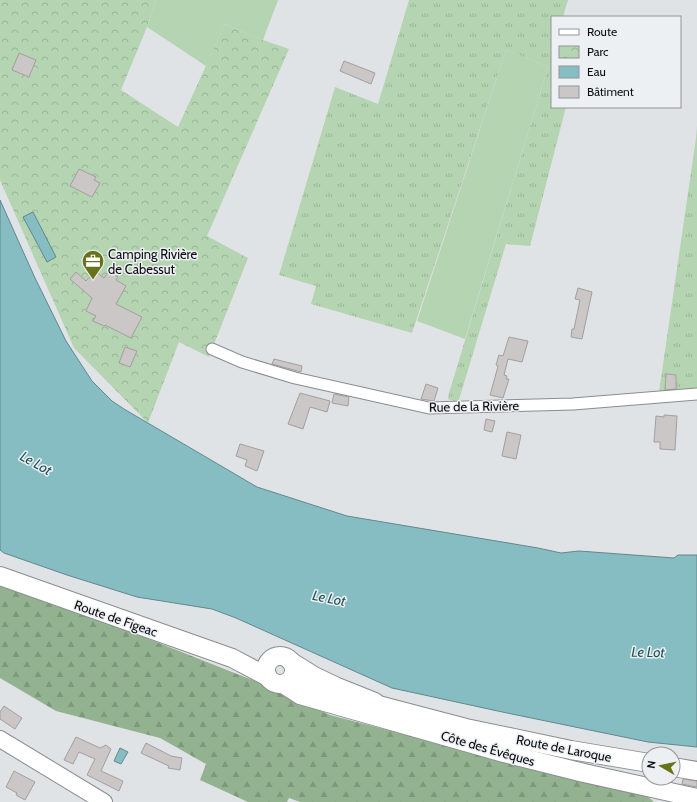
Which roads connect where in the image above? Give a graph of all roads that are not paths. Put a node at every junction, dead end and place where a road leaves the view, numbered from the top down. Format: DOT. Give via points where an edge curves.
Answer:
graph roads {
  1 [pos="212,349"];
  2 [pos="697,394"];
  3 [pos="0,576"];
  4 [pos="280,672"];
  5 [pos="0,739"];
  6 [pos="641,762"];
  7 [pos="681,768"];
  8 [pos="697,771"];
  9 [pos="697,798"];
  10 [pos="104,802"];
  1 -- 2 [label="street, Rue de la Rivière" via="242,362 295,378 429,408 573,404"];
  3 -- 4 [label="main road, Route de Figeac" via="232,658 255,662"];
  4 -- 6 [label="main road, Route de Laroque" via="337,695 466,728"];
  4 -- 9 [label="main road, Côte des Évêques" via="300,695 504,753"];
  5 -- 10 [label="street"];
  7 -- 8 [label="main road"];
}
